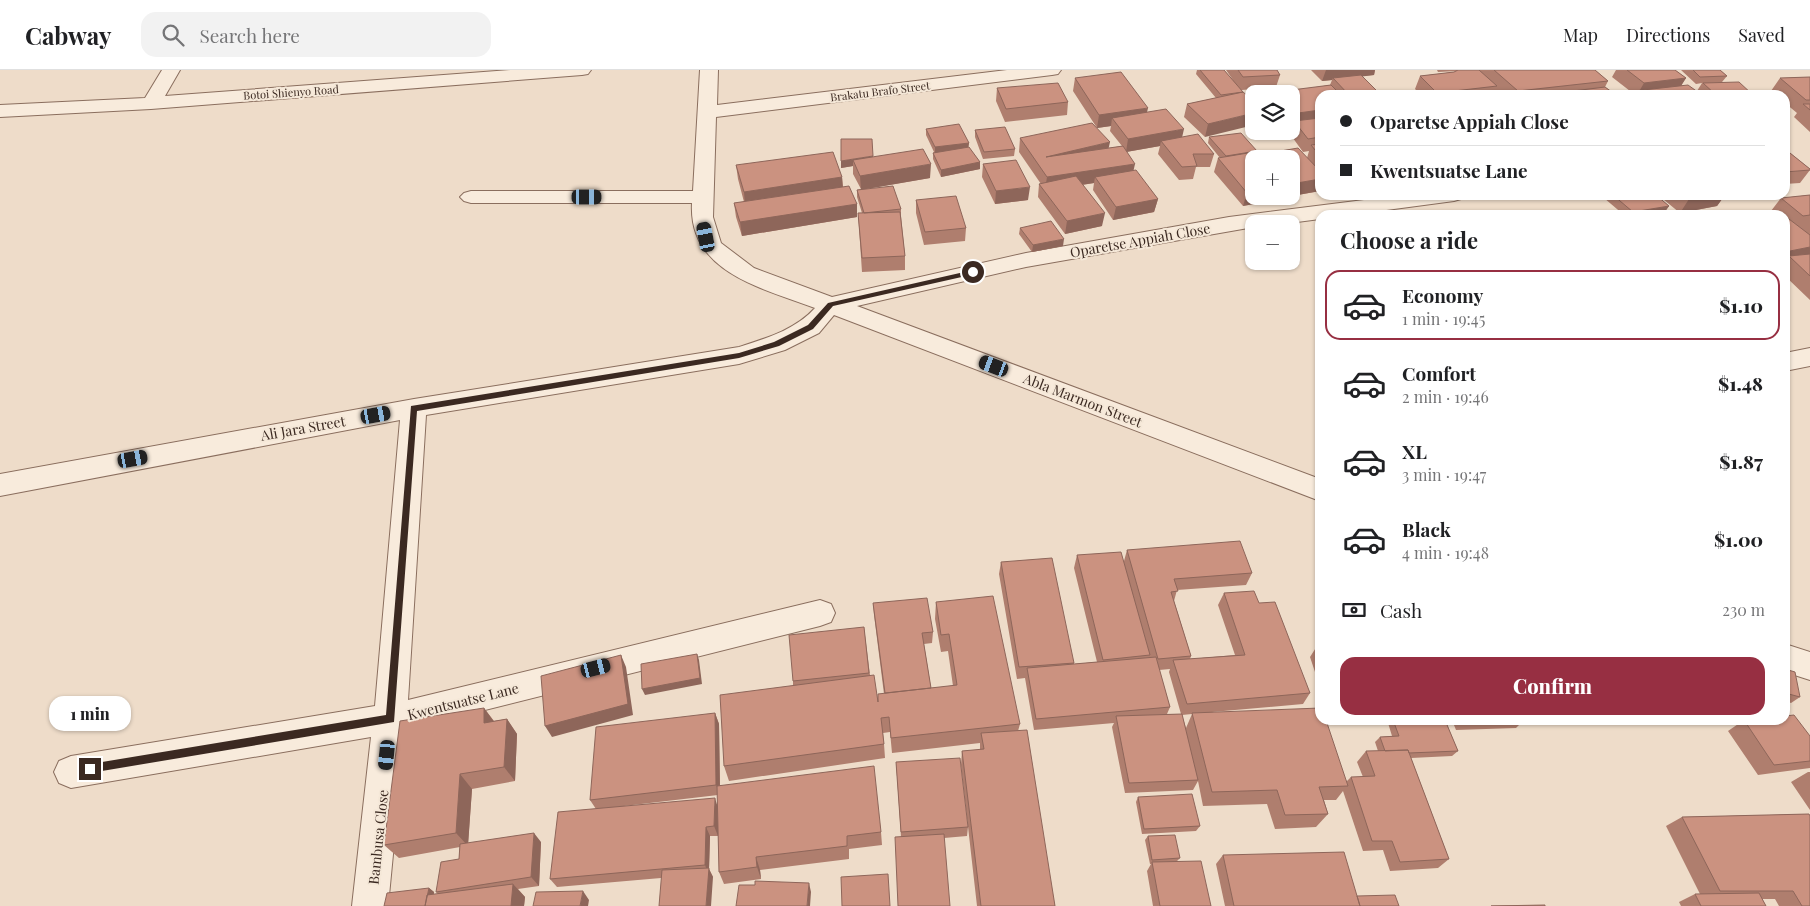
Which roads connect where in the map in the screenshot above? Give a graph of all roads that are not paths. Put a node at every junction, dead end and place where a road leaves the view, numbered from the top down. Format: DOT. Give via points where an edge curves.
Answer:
graph roads {
  1 [pos="170,70"];
  2 [pos="582,70"];
  3 [pos="709,70"];
  4 [pos="1052,70"];
  5 [pos="151,103"];
  6 [pos="0,111"];
  7 [pos="708,112"];
  8 [pos="471,197"];
  9 [pos="703,197"];
  10 [pos="1416,200"];
  11 [pos="1340,210"];
  12 [pos="1315,213"];
  13 [pos="830,305"];
  14 [pos="1810,357"];
  15 [pos="1790,361"];
  16 [pos="414,408"];
  17 [pos="0,485"];
  18 [pos="1315,488"];
  19 [pos="820,613"];
  20 [pos="1790,660"];
  21 [pos="1810,666"];
  22 [pos="390,719"];
  23 [pos="72,772"];
  24 [pos="370,906"];
  1 -- 5 [label="street"];
  2 -- 5 [label="street, Botoi Shienyo Road"];
  3 -- 7 [label="street, Abla Marmon Street"];
  4 -- 7 [label="street, Brakatu Brafo Street"];
  5 -- 6 [label="street, Botoi Shienyo Road"];
  7 -- 9 [label="street, Abla Marmon Street"];
  8 -- 9 [label="street"];
  9 -- 13 [label="street, Abla Marmon Street" via="706,237 716,253 746,273"];
  10 -- 11 [label="street, Oparetse Appiah Close"];
  12 -- 13 [label="street, Oparetse Appiah Close" via="1210,227 1026,260"];
  13 -- 16 [label="street, Ali Jara Street" via="811,327 776,344 739,355"];
  13 -- 18 [label="street, Abla Marmon Street"];
  14 -- 15 [label="street"];
  16 -- 17 [label="street, Ali Jara Street"];
  16 -- 22 [label="street, Bambusa Close"];
  19 -- 22 [label="street, Kwentsuatse Lane"];
  20 -- 21 [label="street"];
  22 -- 23 [label="street, Kwentsuatse Lane"];
  22 -- 24 [label="street, Bambusa Close"];
}
